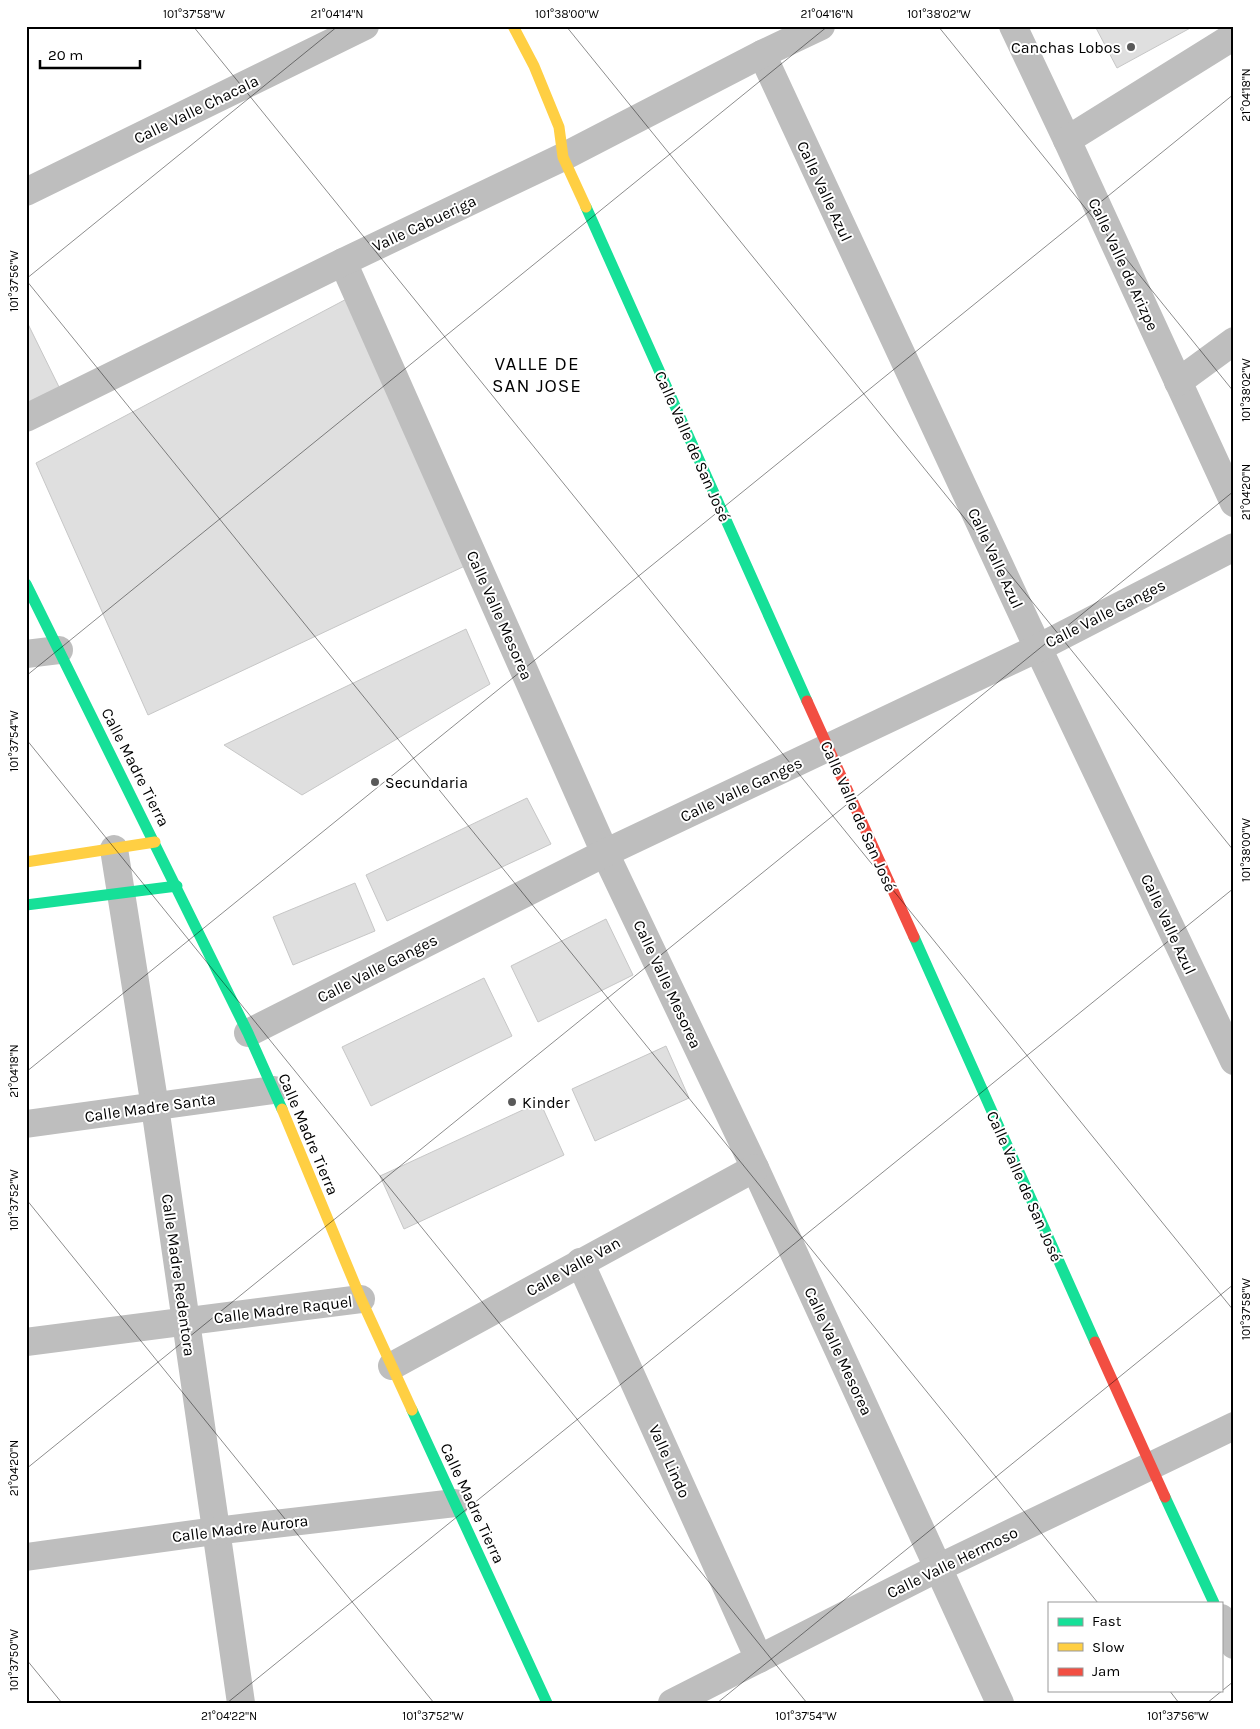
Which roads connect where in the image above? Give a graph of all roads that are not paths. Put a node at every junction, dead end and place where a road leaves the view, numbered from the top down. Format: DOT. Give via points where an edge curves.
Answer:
graph roads {
  1 [pos="365,26"];
  2 [pos="513,26"];
  3 [pos="821,26"];
  4 [pos="1013,26"];
  5 [pos="1234,36"];
  6 [pos="762,54"];
  7 [pos="1067,140"];
  8 [pos="563,157"];
  9 [pos="26,192"];
  10 [pos="343,262"];
  11 [pos="1234,341"];
  12 [pos="1178,382"];
  13 [pos="26,418"];
  14 [pos="1234,503"];
  15 [pos="1234,547"];
  16 [pos="26,584"];
  17 [pos="1038,648"];
  18 [pos="60,650"];
  19 [pos="26,654"];
  20 [pos="828,748"];
  21 [pos="155,842"];
  22 [pos="114,849"];
  23 [pos="605,853"];
  24 [pos="26,862"];
  25 [pos="177,886"];
  26 [pos="121,892"];
  27 [pos="26,905"];
  28 [pos="248,1033"];
  29 [pos="1234,1061"];
  30 [pos="274,1090"];
  31 [pos="155,1107"];
  32 [pos="26,1124"];
  33 [pos="755,1168"];
  34 [pos="580,1262"];
  35 [pos="361,1299"];
  36 [pos="186,1320"];
  37 [pos="26,1342"];
  38 [pos="392,1366"];
  39 [pos="1234,1426"];
  40 [pos="1150,1466"];
  41 [pos="455,1503"];
  42 [pos="215,1531"];
  43 [pos="26,1557"];
  44 [pos="938,1568"];
  45 [pos="1214,1602"];
  46 [pos="1222,1620"];
  47 [pos="1234,1645"];
  48 [pos="759,1659"];
  49 [pos="241,1703"];
  50 [pos="547,1703"];
  51 [pos="672,1703"];
  52 [pos="1000,1703"];
  1 -- 9 [label="street, Calle Valle Chacala"];
  2 -- 8 [label="street, Calle Valle de San José" via="559,126"];
  3 -- 6 [label="street, Valle Cabueriga"];
  4 -- 7 [label="street, Calle Valle de Arizpe"];
  5 -- 7 [label="street"];
  6 -- 8 [label="street, Valle Cabueriga"];
  6 -- 17 [label="street, Calle Valle Azul"];
  7 -- 12 [label="street, Calle Valle de Arizpe"];
  8 -- 10 [label="street, Valle Cabueriga"];
  8 -- 20 [label="street, Calle Valle de San José"];
  10 -- 13 [label="street, Valle Cabueriga"];
  10 -- 23 [label="street, Calle Valle Mesorea"];
  11 -- 12 [label="street"];
  12 -- 14 [label="street, Calle Valle de Arizpe"];
  15 -- 17 [label="street, Calle Valle Ganges"];
  16 -- 18 [label="street, Calle Madre Tierra"];
  17 -- 20 [label="street, Calle Valle Ganges"];
  17 -- 29 [label="street, Calle Valle Azul"];
  18 -- 19 [label="street"];
  18 -- 21 [label="street, Calle Madre Tierra"];
  20 -- 23 [label="street, Calle Valle Ganges"];
  20 -- 40 [label="street, Calle Valle de San José"];
  21 -- 22 [label="street"];
  21 -- 25 [label="street, Calle Madre Tierra"];
  22 -- 24 [label="street"];
  22 -- 26 [label="street, Calle Madre Redentora"];
  23 -- 28 [label="street, Calle Valle Ganges"];
  23 -- 33 [label="street, Calle Valle Mesorea"];
  25 -- 26 [label="street"];
  25 -- 28 [label="street, Calle Madre Tierra"];
  26 -- 27 [label="street"];
  26 -- 31 [label="street, Calle Madre Redentora"];
  28 -- 30 [label="street, Calle Madre Tierra"];
  30 -- 31 [label="street, Calle Madre Santa"];
  30 -- 35 [label="street, Calle Madre Tierra"];
  31 -- 32 [label="street, Calle Madre Santa"];
  31 -- 36 [label="street, Calle Madre Redentora"];
  33 -- 34 [label="street, Calle Valle Van"];
  33 -- 44 [label="street, Calle Valle Mesorea"];
  34 -- 38 [label="street, Calle Valle Van"];
  34 -- 48 [label="street, Valle Lindo"];
  35 -- 36 [label="street, Calle Madre Raquel"];
  35 -- 38 [label="street, Calle Madre Tierra"];
  36 -- 37 [label="street, Calle Madre Raquel"];
  36 -- 42 [label="street, Calle Madre Redentora"];
  38 -- 41 [label="street, Calle Madre Tierra"];
  39 -- 40 [label="street, Calle Valle Hermoso"];
  40 -- 44 [label="street, Calle Valle Hermoso"];
  40 -- 45 [label="street, Calle Valle de San José"];
  41 -- 42 [label="street, Calle Madre Aurora"];
  41 -- 50 [label="street, Calle Madre Tierra"];
  42 -- 43 [label="street, Calle Madre Aurora"];
  42 -- 49 [label="street, Calle Madre Redentora"];
  44 -- 48 [label="street, Calle Valle Hermoso"];
  44 -- 52 [label="street, Calle Valle Mesorea"];
  46 -- 47 [label="street"];
  48 -- 51 [label="street, Calle Valle Hermoso"];
}
